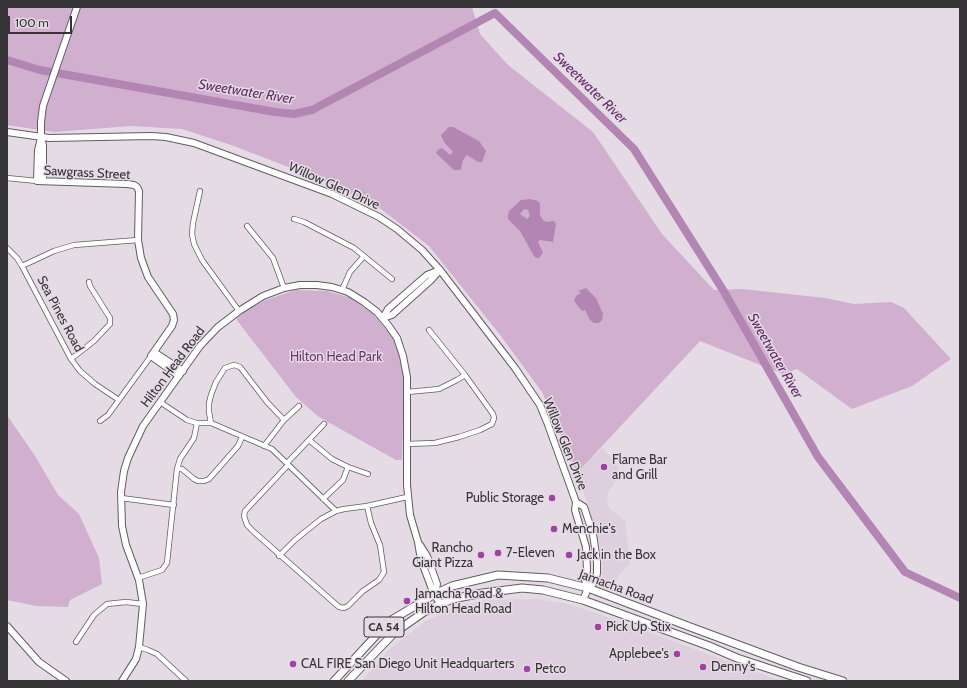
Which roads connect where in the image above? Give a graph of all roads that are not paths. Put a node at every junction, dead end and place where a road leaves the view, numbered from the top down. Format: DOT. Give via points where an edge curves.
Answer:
graph roads {
  1 [pos="77,8"];
  2 [pos="7,132"];
  3 [pos="41,138"];
  4 [pos="7,178"];
  5 [pos="40,181"];
  6 [pos="200,191"];
  7 [pos="294,219"];
  8 [pos="247,226"];
  9 [pos="138,240"];
  10 [pos="7,248"];
  11 [pos="364,256"];
  12 [pos="22,266"];
  13 [pos="440,270"];
  14 [pos="392,279"];
  15 [pos="89,282"];
  16 [pos="284,288"];
  17 [pos="342,290"];
  18 [pos="239,310"];
  19 [pos="383,318"];
  20 [pos="429,330"];
  21 [pos="152,354"];
  22 [pos="71,359"];
  23 [pos="181,373"];
  24 [pos="465,375"];
  25 [pos="407,392"];
  26 [pos="119,400"];
  27 [pos="160,402"];
  28 [pos="299,406"];
  29 [pos="284,420"];
  30 [pos="100,421"];
  31 [pos="197,423"];
  32 [pos="211,423"];
  33 [pos="324,424"];
  34 [pos="242,437"];
  35 [pos="309,440"];
  36 [pos="406,444"];
  37 [pos="264,446"];
  38 [pos="288,464"];
  39 [pos="348,467"];
  40 [pos="177,469"];
  41 [pos="368,474"];
  42 [pos="407,497"];
  43 [pos="121,498"];
  44 [pos="324,499"];
  45 [pos="576,502"];
  46 [pos="174,505"];
  47 [pos="367,506"];
  48 [pos="336,512"];
  49 [pos="280,556"];
  50 [pos="138,578"];
  51 [pos="588,588"];
  52 [pos="435,594"];
  53 [pos="584,600"];
  54 [pos="143,604"];
  55 [pos="440,604"];
  56 [pos="7,626"];
  57 [pos="76,642"];
  58 [pos="139,647"];
  59 [pos="66,681"];
  60 [pos="122,681"];
  61 [pos="186,681"];
  62 [pos="334,681"];
  63 [pos="348,681"];
  64 [pos="807,681"];
  65 [pos="843,681"];
  1 -- 3 [label="street" via="43,106"];
  2 -- 3 [label="street, Willow Glen Drive"];
  3 -- 5 [label="street" via="43,146"];
  3 -- 13 [label="street, Willow Glen Drive" via="151,136 208,147 363,208 403,234"];
  4 -- 5 [label="street, Sawgrass Street"];
  5 -- 9 [label="street, Sawgrass Street" via="134,185 139,191"];
  6 -- 18 [label="street" via="193,223 194,244 199,257"];
  7 -- 11 [label="street" via="352,247"];
  8 -- 16 [label="street" via="274,260"];
  9 -- 12 [label="street" via="74,245"];
  9 -- 21 [label="street, Sawgrass Street" via="146,272 173,314 174,320"];
  10 -- 12 [label="street, Sea Pines Road"];
  11 -- 14 [label="street"];
  11 -- 17 [label="street" via="350,272"];
  12 -- 22 [label="street, Sea Pines Road"];
  13 -- 19 [label="street" via="421,280 388,309"];
  13 -- 45 [label="street, Willow Glen Drive" via="534,395 547,422"];
  15 -- 22 [label="street" via="110,318 110,324"];
  16 -- 17 [label="street, Hilton Head Road" via="311,285"];
  16 -- 18 [label="street, Hilton Head Road" via="265,295"];
  17 -- 19 [label="street, Hilton Head Road" via="364,302"];
  18 -- 23 [label="street, Hilton Head Road" via="200,346"];
  19 -- 25 [label="street, Hilton Head Road" via="402,352"];
  20 -- 24 [label="street"];
  21 -- 23 [label="street"];
  21 -- 26 [label="street, Sawgrass Street"];
  22 -- 26 [label="street, Sea Pines Road" via="95,384"];
  23 -- 27 [label="street, Hilton Head Road"];
  24 -- 25 [label="street" via="438,389"];
  24 -- 36 [label="street" via="493,414 492,424 441,441"];
  25 -- 36 [label="street, Hilton Head Road"];
  26 -- 30 [label="street, Sawgrass Street"];
  27 -- 31 [label="street" via="187,420"];
  27 -- 43 [label="street, Hilton Head Road" via="142,426 128,458"];
  28 -- 29 [label="street"];
  29 -- 32 [label="street" via="240,367 234,365 226,368 216,382 209,403"];
  29 -- 37 [label="street"];
  31 -- 32 [label="street"];
  31 -- 40 [label="street" via="194,438"];
  32 -- 34 [label="street"];
  33 -- 35 [label="street"];
  34 -- 37 [label="street"];
  34 -- 40 [label="street" via="238,446 204,481 198,481 182,469"];
  35 -- 38 [label="street"];
  35 -- 39 [label="street" via="332,459"];
  36 -- 42 [label="street, Hilton Head Road"];
  37 -- 38 [label="street" via="272,449"];
  38 -- 44 [label="street"];
  38 -- 49 [label="street" via="245,511 244,516 254,532"];
  39 -- 41 [label="street"];
  39 -- 44 [label="street" via="343,480"];
  40 -- 46 [label="street"];
  42 -- 47 [label="street"];
  42 -- 52 [label="street, Hilton Head Road" via="421,560"];
  43 -- 46 [label="street"];
  43 -- 50 [label="street, Hilton Head Road" via="126,545"];
  44 -- 48 [label="street"];
  45 -- 51 [label="street, Willow Glen Drive" via="575,510 586,548 585,580"];
  45 -- 51 [label="street, Willow Glen Drive" via="584,507 596,546 596,576 594,584"];
  46 -- 50 [label="street" via="167,563 162,570"];
  47 -- 48 [label="street"];
  47 -- 49 [label="street" via="380,545 384,572 379,580 348,606 339,607"];
  48 -- 49 [label="street" via="295,540"];
  50 -- 54 [label="street, Hilton Head Road"];
  51 -- 52 [label="main road, Jamacha Road / CA 54" via="548,578 498,576 452,586"];
  51 -- 53 [label="street, Willow Glen Drive"];
  51 -- 65 [label="main road, Jamacha Road / CA 54" via="699,631"];
  52 -- 55 [label="street, Hilton Head Road"];
  52 -- 62 [label="main road, Jamacha Road / CA 54" via="393,619"];
  53 -- 55 [label="main road, Jamacha Road / CA 54" via="543,590 522,588 483,593"];
  53 -- 64 [label="main road, Jamacha Road / CA 54" via="737,658"];
  54 -- 57 [label="street" via="107,604 94,615"];
  54 -- 58 [label="street, Hilton Head Road"];
  55 -- 63 [label="main road, Jamacha Road / CA 54" via="400,628"];
  56 -- 59 [label="street" via="39,662"];
  58 -- 60 [label="street, Hilton Head Road" via="136,659"];
  58 -- 61 [label="street" via="156,654"];
}
